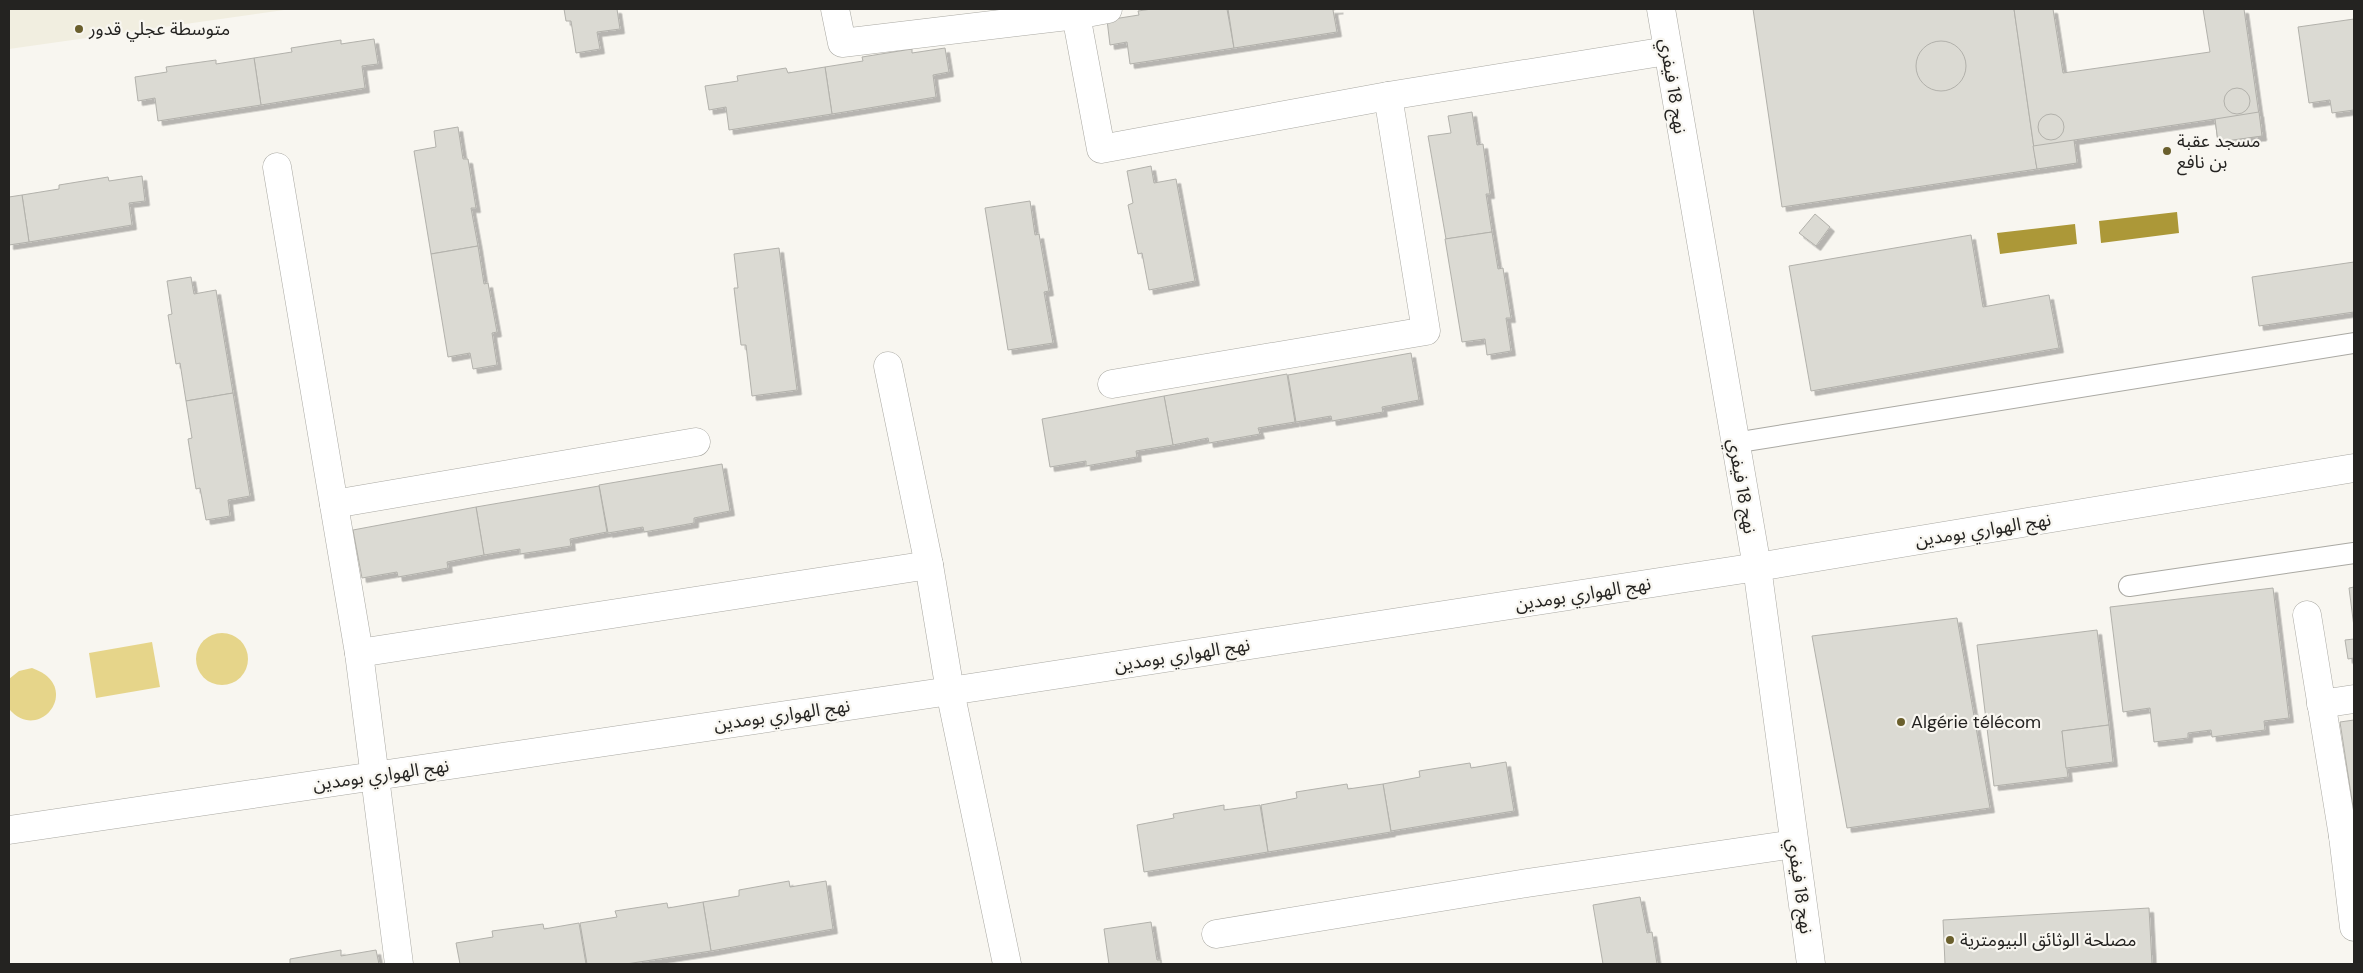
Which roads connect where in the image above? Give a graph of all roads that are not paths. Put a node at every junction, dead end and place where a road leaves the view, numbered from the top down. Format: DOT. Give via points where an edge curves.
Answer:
graph roads {
  1 [pos="835,9"];
  2 [pos="1108,9"];
  3 [pos="1661,9"];
  4 [pos="1076,15"];
  5 [pos="1667,51"];
  6 [pos="1388,96"];
  7 [pos="277,167"];
  8 [pos="2354,343"];
  9 [pos="888,366"];
  10 [pos="1112,384"];
  11 [pos="696,442"];
  12 [pos="1734,442"];
  13 [pos="2354,468"];
  14 [pos="334,504"];
  15 [pos="2354,552"];
  16 [pos="929,565"];
  17 [pos="1757,567"];
  18 [pos="2129,586"];
  19 [pos="2307,615"];
  20 [pos="359,653"];
  21 [pos="950,690"];
  22 [pos="2354,699"];
  23 [pos="2321,704"];
  24 [pos="374,776"];
  25 [pos="9,830"];
  26 [pos="2349,835"];
  27 [pos="1794,844"];
  28 [pos="2354,927"];
  29 [pos="1216,934"];
  30 [pos="399,964"];
  31 [pos="1007,964"];
  32 [pos="1811,964"];
  1 -- 4 [label="street" via="842,43"];
  2 -- 4 [label="street"];
  3 -- 5 [label="street, نهج 18 فيفري"];
  4 -- 6 [label="street" via="1101,149"];
  5 -- 6 [label="street"];
  5 -- 12 [label="street, نهج 18 فيفري"];
  6 -- 10 [label="street" via="1426,331"];
  7 -- 14 [label="street"];
  8 -- 12 [label="lane"];
  9 -- 16 [label="street"];
  11 -- 14 [label="street"];
  12 -- 17 [label="street, نهج 18 فيفري"];
  13 -- 17 [label="street, نهج الهواري بومدين"];
  14 -- 20 [label="street"];
  15 -- 18 [label="lane"];
  16 -- 20 [label="street"];
  16 -- 21 [label="street"];
  17 -- 21 [label="street, نهج الهواري بومدين"];
  17 -- 27 [label="street, نهج 18 فيفري"];
  19 -- 23 [label="street"];
  20 -- 24 [label="street"];
  21 -- 24 [label="street, نهج الهواري بومدين"];
  21 -- 31 [label="street"];
  22 -- 23 [label="street"];
  23 -- 26 [label="street"];
  24 -- 25 [label="street, نهج الهواري بومدين"];
  24 -- 30 [label="street"];
  26 -- 28 [label="street"];
  27 -- 29 [label="street" via="1527,883"];
  27 -- 32 [label="street, نهج 18 فيفري"];
}
